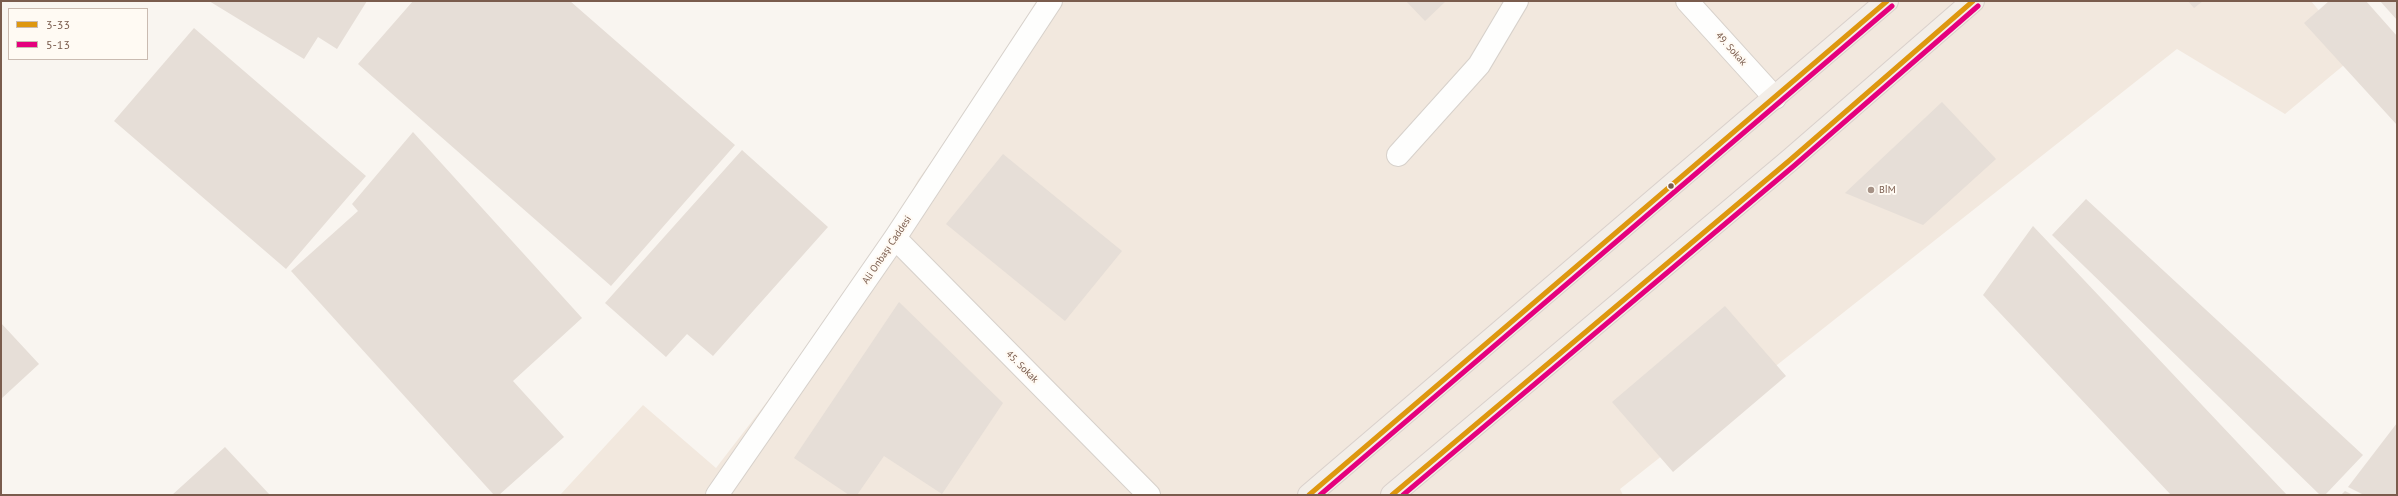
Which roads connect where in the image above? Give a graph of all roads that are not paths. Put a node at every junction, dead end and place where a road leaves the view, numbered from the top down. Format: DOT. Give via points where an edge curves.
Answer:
graph roads {
  1 [pos="1051,1"];
  2 [pos="1517,1"];
  3 [pos="1687,1"];
  4 [pos="1887,1"];
  5 [pos="1973,1"];
  6 [pos="1775,98"];
  7 [pos="1398,155"];
  8 [pos="895,238"];
  9 [pos="717,495"];
  10 [pos="1149,495"];
  11 [pos="1309,495"];
  12 [pos="1392,495"];
  1 -- 8 [label="street, Ali Onbaşı Caddesi"];
  2 -- 7 [label="street" via="1479,65"];
  3 -- 6 [label="street, 49. Sokak"];
  4 -- 6 [label="main road"];
  5 -- 12 [label="main road" via="1778,170"];
  6 -- 11 [label="main road"];
  8 -- 9 [label="street, Ali Onbaşı Caddesi"];
  8 -- 10 [label="street, 45. Sokak"];
}
